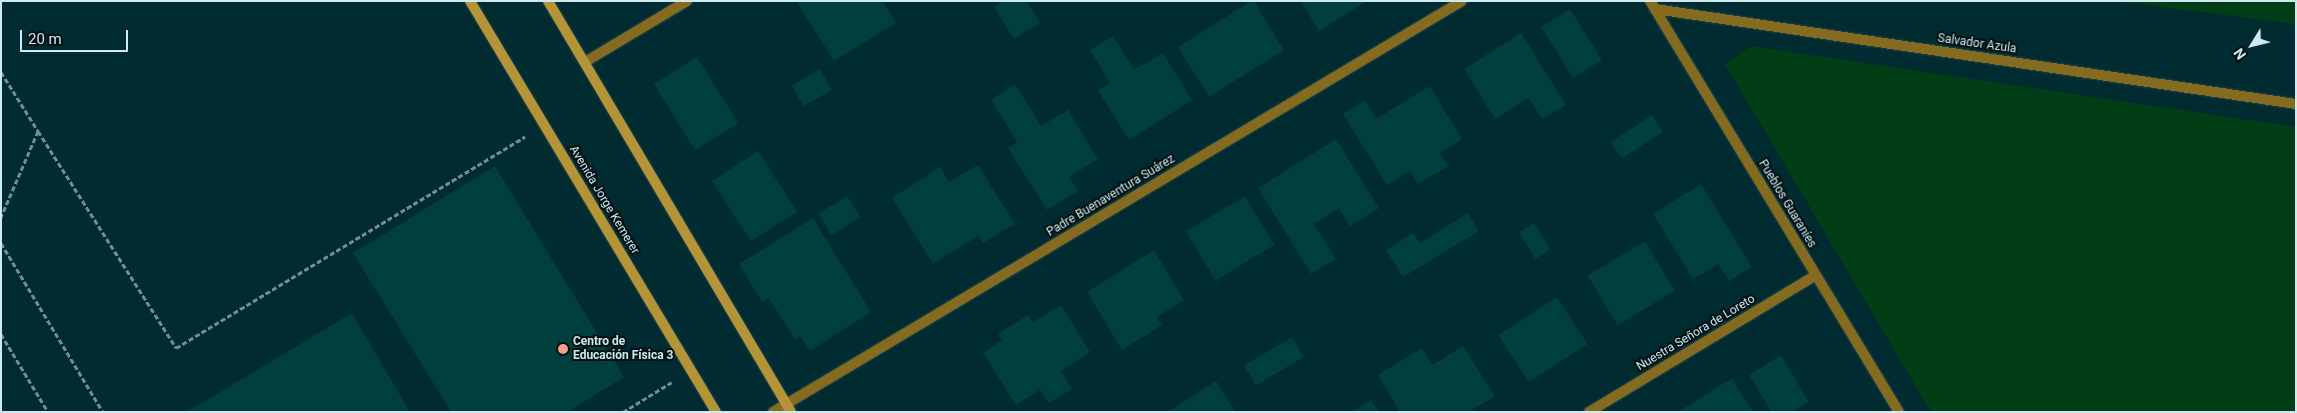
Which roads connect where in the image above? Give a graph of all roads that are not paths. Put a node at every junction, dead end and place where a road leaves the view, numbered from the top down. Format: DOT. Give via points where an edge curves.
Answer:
graph roads {
  1 [pos="470,1"];
  2 [pos="548,1"];
  3 [pos="687,1"];
  4 [pos="1462,1"];
  5 [pos="1652,5"];
  6 [pos="585,62"];
  7 [pos="2296,104"];
  8 [pos="1816,276"];
  9 [pos="789,408"];
  10 [pos="716,412"];
  11 [pos="774,412"];
  12 [pos="1589,412"];
  13 [pos="1899,412"];
  1 -- 10 [label="main road, Avenida Jorge Kemerer"];
  2 -- 6 [label="main road"];
  3 -- 6 [label="street"];
  4 -- 9 [label="street, Padre Buenaventura Suárez"];
  5 -- 7 [label="street, Salvador Azula"];
  5 -- 8 [label="street, Pueblos Guaraníes"];
  6 -- 9 [label="main road"];
  8 -- 12 [label="street, Nuestra Señora de Loreto"];
  8 -- 13 [label="street, Pueblos Guaraníes"];
  9 -- 11 [label="street, Padre Buenaventura Suárez"];
}
